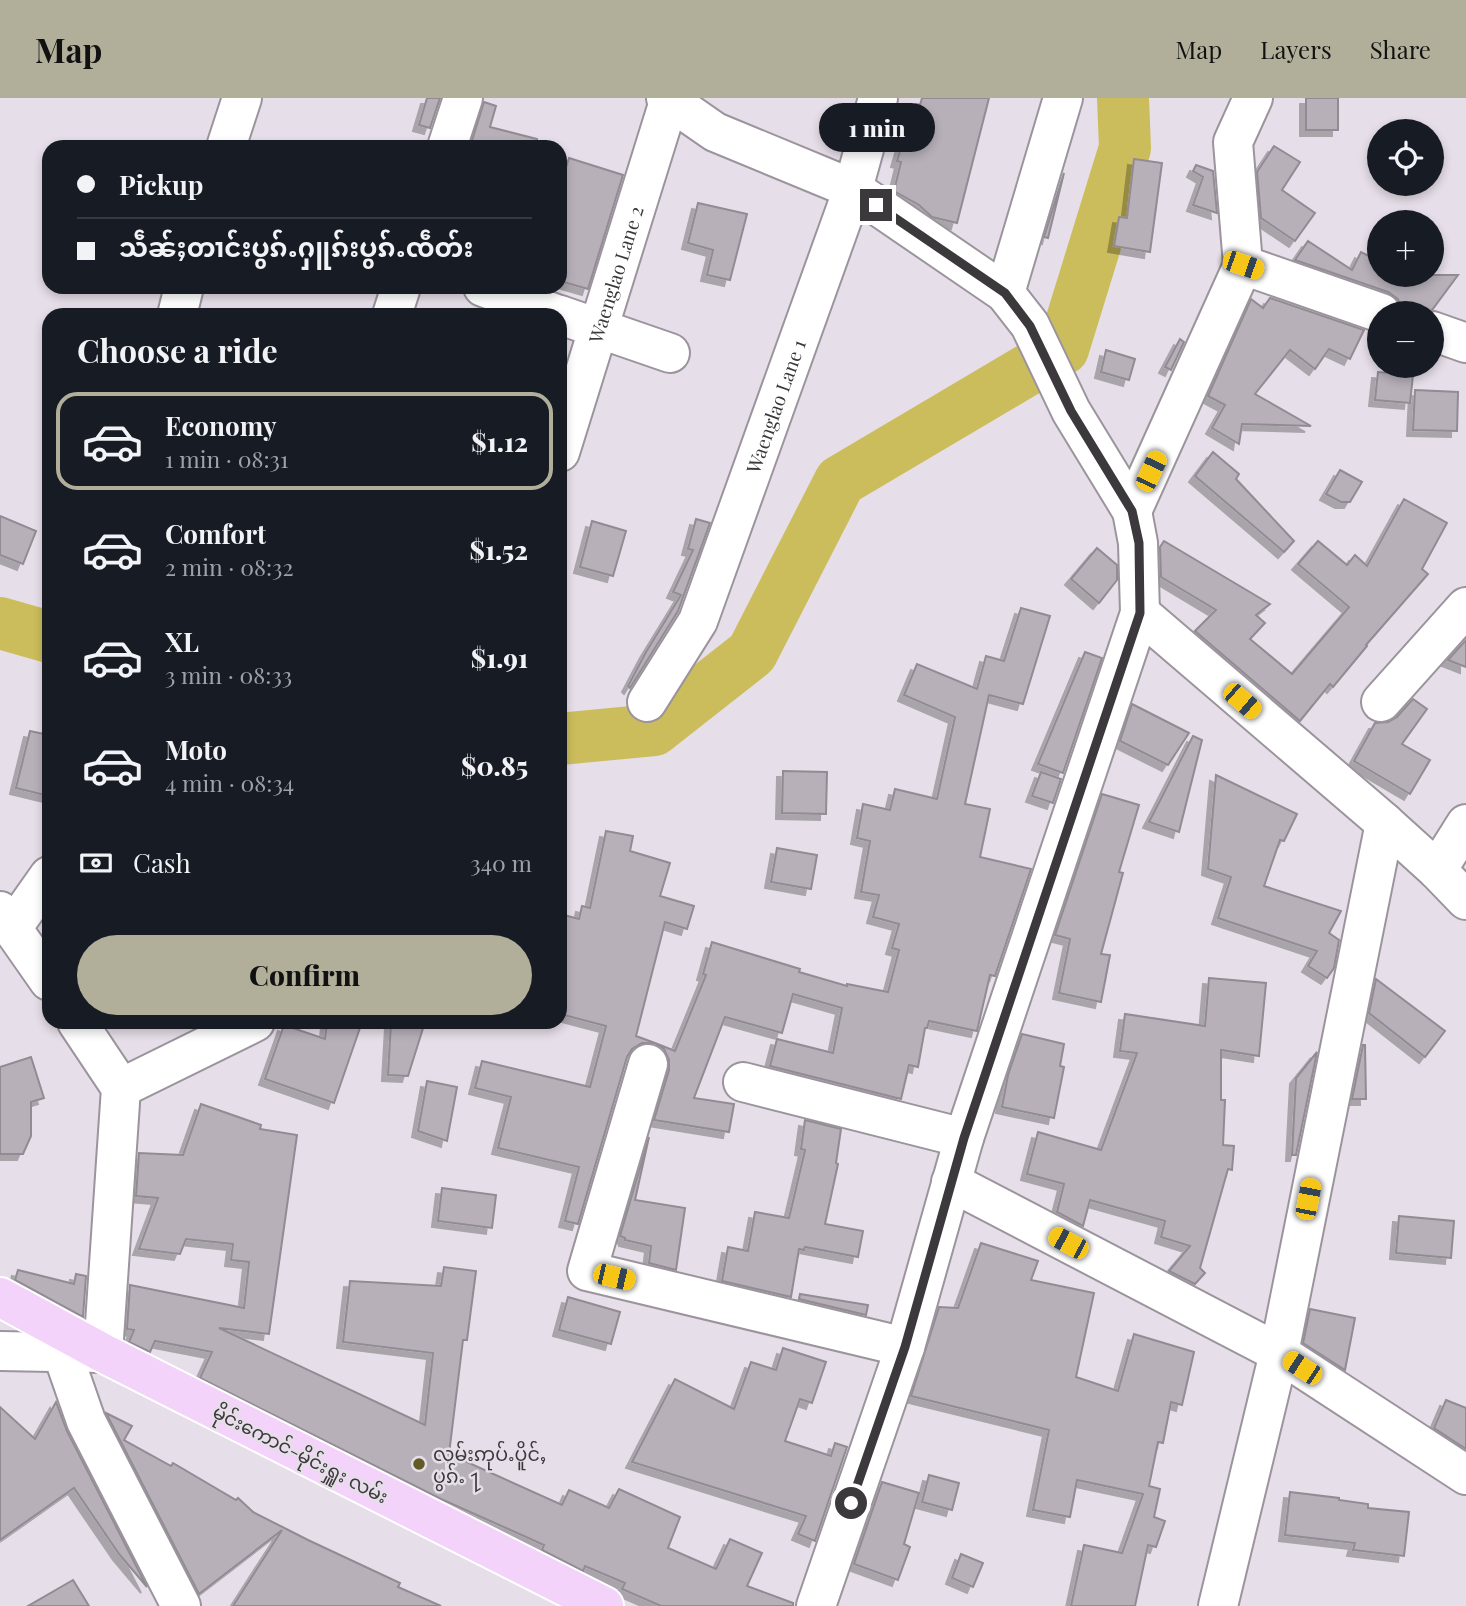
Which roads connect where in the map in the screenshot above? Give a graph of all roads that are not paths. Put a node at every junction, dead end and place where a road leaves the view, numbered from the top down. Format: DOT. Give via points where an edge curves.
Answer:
graph roads {
  1 [pos="242,98"];
  2 [pos="463,98"];
  3 [pos="878,98"];
  4 [pos="1063,98"];
  5 [pos="1253,98"];
  6 [pos="668,99"];
  7 [pos="228,140"];
  8 [pos="449,140"];
  9 [pos="853,189"];
  10 [pos="1243,265"];
  11 [pos="1005,293"];
  12 [pos="502,294"];
  13 [pos="541,308"];
  14 [pos="1367,308"];
  15 [pos="567,318"];
  16 [pos="598,329"];
  17 [pos="1444,335"];
  18 [pos="1466,342"];
  19 [pos="670,353"];
  20 [pos="567,429"];
  21 [pos="1132,511"];
  22 [pos="1466,607"];
  23 [pos="1140,613"];
  24 [pos="647,702"];
  25 [pos="1381,702"];
  26 [pos="1385,823"];
  27 [pos="1466,824"];
  28 [pos="1437,870"];
  29 [pos="42,883"];
  30 [pos="1466,900"];
  31 [pos="7,919"];
  32 [pos="42,971"];
  33 [pos="82,1029"];
  34 [pos="241,1029"];
  35 [pos="648,1064"];
  36 [pos="743,1082"];
  37 [pos="121,1088"];
  38 [pos="964,1138"];
  39 [pos="951,1182"];
  40 [pos="0,1297"];
  41 [pos="905,1347"];
  42 [pos="0,1351"];
  43 [pos="62,1352"];
  44 [pos="103,1353"];
  45 [pos="1279,1353"];
  46 [pos="1466,1475"];
  47 [pos="181,1606"];
  48 [pos="604,1606"];
  49 [pos="816,1606"];
  50 [pos="1218,1606"];
  1 -- 7 [label="street"];
  2 -- 8 [label="street"];
  3 -- 9 [label="street, Waenglao Lane 1"];
  4 -- 11 [label="street"];
  5 -- 10 [label="street" via="1233,142"];
  6 -- 9 [label="street" via="715,132"];
  6 -- 16 [label="street, Waenglao Lane 2"];
  9 -- 11 [label="street"];
  9 -- 24 [label="street, Waenglao Lane 1" via="698,621"];
  10 -- 14 [label="street"];
  10 -- 21 [label="street"];
  11 -- 21 [label="street" via="1030,326 1071,411"];
  12 -- 13 [label="street"];
  15 -- 16 [label="street"];
  16 -- 19 [label="street"];
  16 -- 20 [label="street, Waenglao Lane 2"];
  17 -- 18 [label="street"];
  21 -- 23 [label="street" via="1139,543"];
  22 -- 25 [label="street"];
  23 -- 26 [label="street"];
  23 -- 38 [label="street"];
  26 -- 28 [label="street"];
  26 -- 45 [label="street"];
  27 -- 28 [label="street"];
  28 -- 30 [label="street"];
  29 -- 31 [label="street"];
  31 -- 32 [label="street"];
  33 -- 37 [label="street"];
  34 -- 37 [label="street"];
  35 -- 41 [label="street" via="587,1271"];
  36 -- 38 [label="street"];
  37 -- 44 [label="street"];
  38 -- 39 [label="street"];
  39 -- 41 [label="street"];
  39 -- 45 [label="street"];
  40 -- 44 [label="main road, မိုင်းကောင်-မိုင်းရှူး လမ်း"];
  41 -- 49 [label="street"];
  42 -- 43 [label="street"];
  43 -- 44 [label="street"];
  43 -- 47 [label="street" via="86,1421"];
  44 -- 48 [label="main road, မိုင်းကောင်-မိုင်းရှူး လမ်း"];
  45 -- 46 [label="street"];
  45 -- 50 [label="street"];
}
